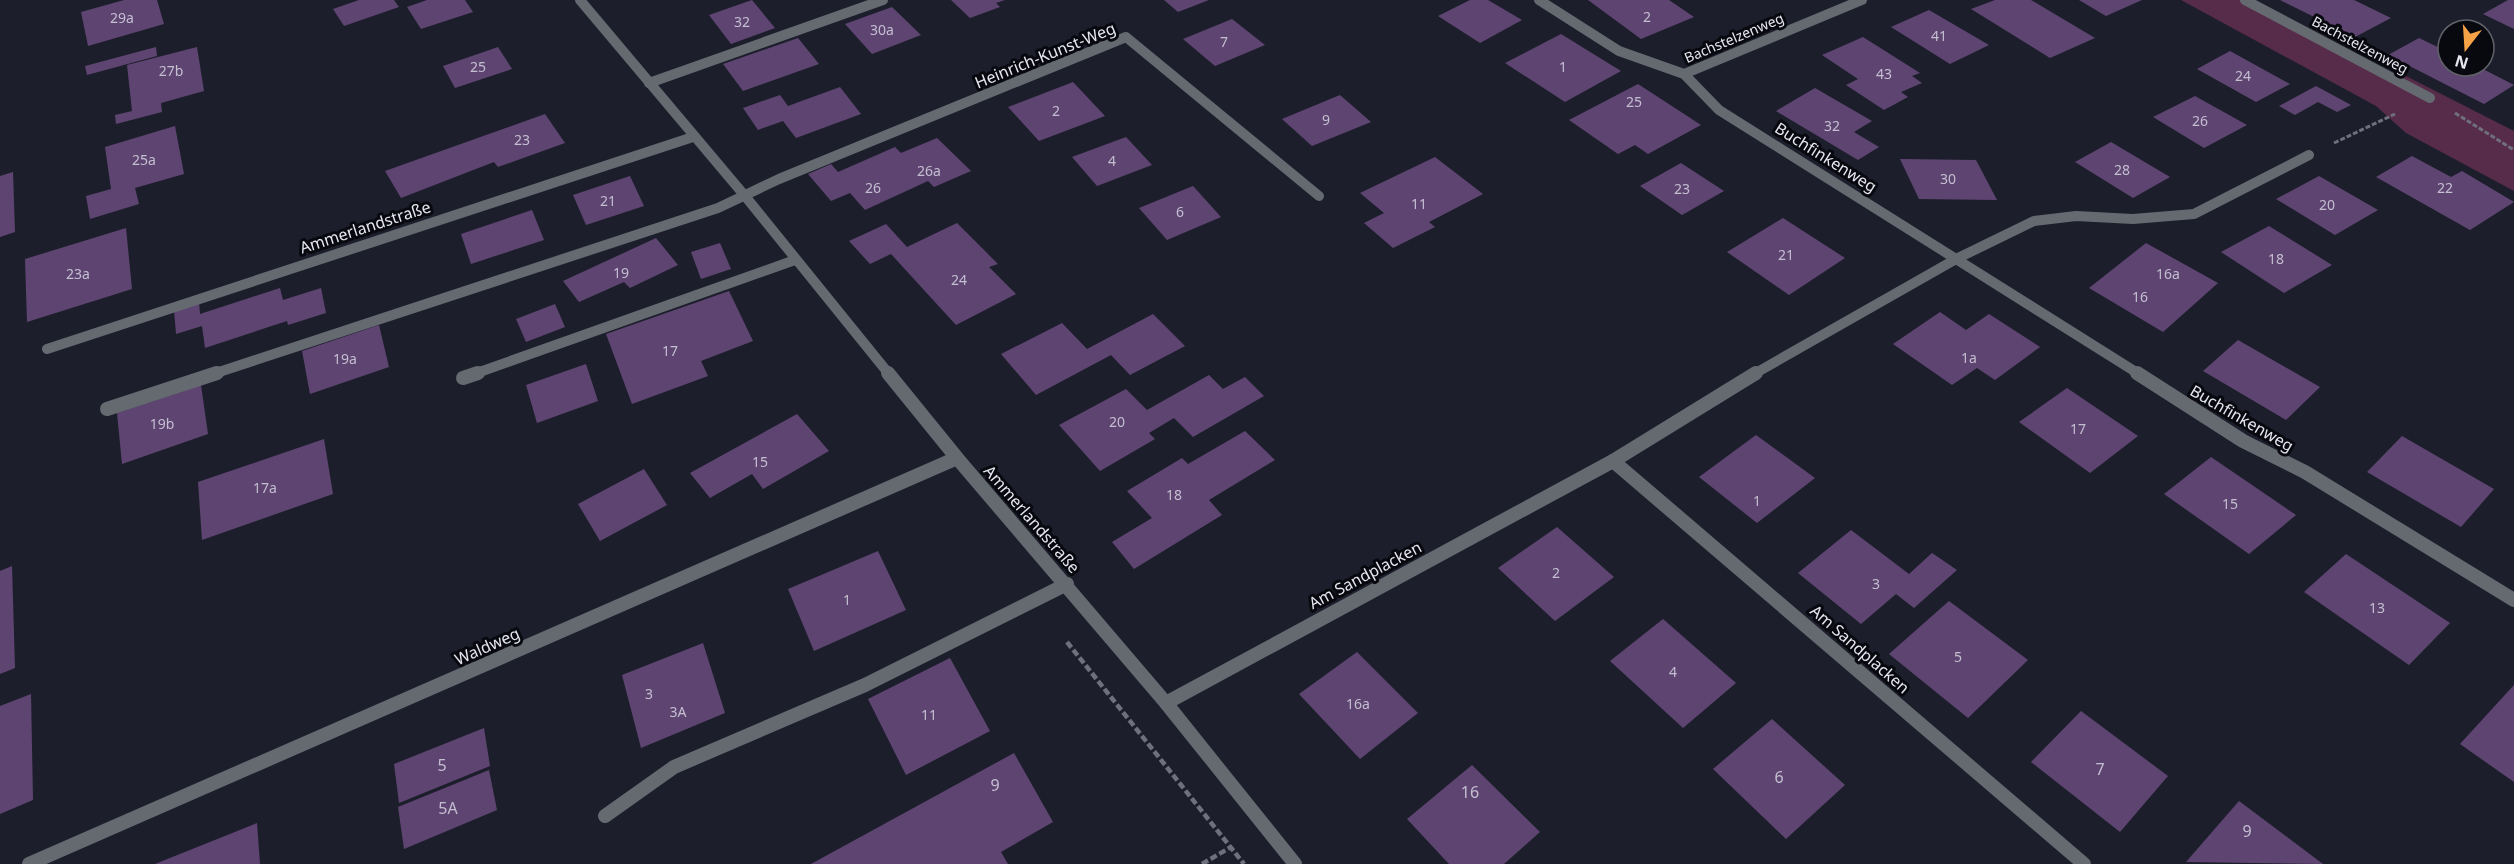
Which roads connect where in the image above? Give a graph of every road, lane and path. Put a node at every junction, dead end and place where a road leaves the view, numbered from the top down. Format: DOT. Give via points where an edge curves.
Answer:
graph roads {
  1 [pos="580,0"];
  2 [pos="883,0"];
  3 [pos="1539,0"];
  4 [pos="1862,0"];
  5 [pos="2245,0"];
  6 [pos="1684,74"];
  7 [pos="649,83"];
  8 [pos="2430,98"];
  9 [pos="693,136"];
  10 [pos="2514,150"];
  11 [pos="2309,155"];
  12 [pos="745,196"];
  13 [pos="1319,196"];
  14 [pos="1958,258"];
  15 [pos="795,260"];
  16 [pos="47,349"];
  17 [pos="463,378"];
  18 [pos="107,409"];
  19 [pos="957,458"];
  20 [pos="1613,461"];
  21 [pos="1067,584"];
  22 [pos="2514,600"];
  23 [pos="1166,703"];
  24 [pos="605,816"];
  25 [pos="1231,848"];
  26 [pos="29,864"];
  27 [pos="1202,864"];
  28 [pos="1295,864"];
  29 [pos="2084,864"];
  1 -- 7 [label="street, Ammerlandstraße"];
  2 -- 7 [label="street"];
  3 -- 6 [label="street" via="1619,51"];
  4 -- 6 [label="street, Bachstelzenweg"];
  5 -- 8 [label="street, Bachstelzenweg"];
  6 -- 14 [label="street, Buchfinkenweg" via="1719,110"];
  7 -- 9 [label="street, Ammerlandstraße"];
  8 -- 10 [label="path"];
  8 -- 11 [label="path"];
  9 -- 12 [label="street, Ammerlandstraße"];
  9 -- 16 [label="street, Ammerlandstraße"];
  11 -- 14 [label="street" via="2194,214 2133,219 2076,216 2034,221"];
  12 -- 13 [label="street, Heinrich-Kunst-Weg" via="1126,37"];
  12 -- 15 [label="street, Ammerlandstraße"];
  12 -- 18 [label="street"];
  14 -- 20 [label="street, Am Sandplacken" via="1733,386"];
  14 -- 22 [label="street, Buchfinkenweg" via="2243,441 2305,472"];
  15 -- 17 [label="street"];
  15 -- 19 [label="street, Ammerlandstraße"];
  19 -- 21 [label="street, Ammerlandstraße"];
  19 -- 26 [label="street, Waldweg"];
  20 -- 23 [label="street, Am Sandplacken"];
  20 -- 29 [label="street, Am Sandplacken"];
  21 -- 23 [label="street, Ammerlandstraße"];
  21 -- 24 [label="street" via="865,685 674,766"];
  23 -- 28 [label="street, Ammerlandstraße"];
  25 -- 27 [label="path"];
}
